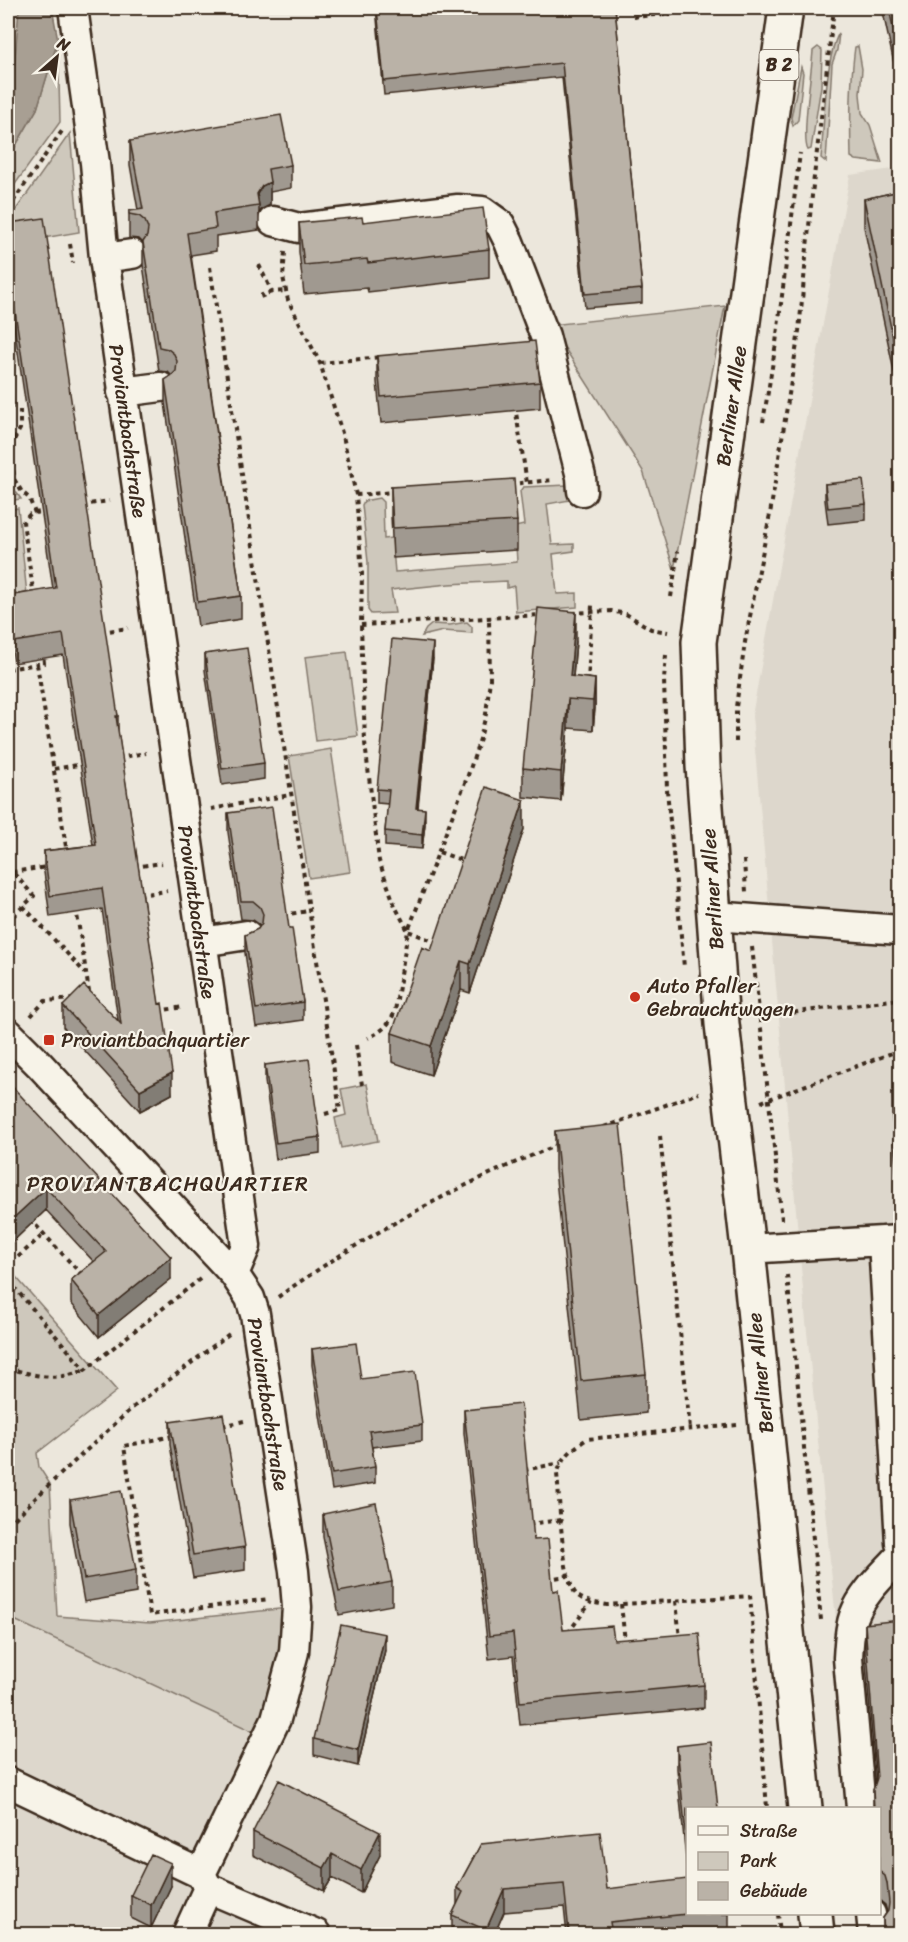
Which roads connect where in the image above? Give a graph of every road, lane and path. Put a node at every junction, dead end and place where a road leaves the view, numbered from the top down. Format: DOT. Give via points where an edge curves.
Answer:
graph roads {
  1 [pos="73,8"];
  2 [pos="731,8"];
  3 [pos="786,8"];
  4 [pos="834,8"];
  5 [pos="633,17"];
  6 [pos="88,119"];
  7 [pos="8,209"];
  8 [pos="286,224"];
  9 [pos="513,254"];
  10 [pos="259,265"];
  11 [pos="210,267"];
  12 [pos="286,291"];
  13 [pos="272,292"];
  14 [pos="263,298"];
  15 [pos="521,322"];
  16 [pos="390,357"];
  17 [pos="320,363"];
  18 [pos="161,387"];
  19 [pos="122,392"];
  20 [pos="515,403"];
  21 [pos="20,410"];
  22 [pos="527,483"];
  23 [pos="504,484"];
  24 [pos="581,484"];
  25 [pos="402,492"];
  26 [pos="356,495"];
  27 [pos="109,501"];
  28 [pos="78,506"];
  29 [pos="46,511"];
  30 [pos="35,513"];
  31 [pos="35,598"];
  32 [pos="592,605"];
  33 [pos="592,612"];
  34 [pos="569,614"];
  35 [pos="547,615"];
  36 [pos="489,618"];
  37 [pos="361,625"];
  38 [pos="128,628"];
  39 [pos="668,632"];
  40 [pos="96,633"];
  41 [pos="41,642"];
  42 [pos="37,664"];
  43 [pos="8,669"];
  44 [pos="588,684"];
  45 [pos="735,752"];
  46 [pos="147,753"];
  47 [pos="113,759"];
  48 [pos="90,763"];
  49 [pos="54,769"];
  50 [pos="290,795"];
  51 [pos="183,814"];
  52 [pos="439,852"];
  53 [pos="743,858"];
  54 [pos="163,863"];
  55 [pos="471,863"];
  56 [pos="69,864"];
  57 [pos="57,865"];
  58 [pos="8,867"];
  59 [pos="132,867"];
  60 [pos="12,872"];
  61 [pos="168,891"];
  62 [pos="136,896"];
  63 [pos="83,903"];
  64 [pos="23,906"];
  65 [pos="714,916"];
  66 [pos="748,918"];
  67 [pos="8,921"];
  68 [pos="900,930"];
  69 [pos="408,931"];
  70 [pos="248,935"];
  71 [pos="202,942"];
  72 [pos="443,944"];
  73 [pos="87,975"];
  74 [pos="90,997"];
  75 [pos="79,998"];
  76 [pos="900,999"];
  77 [pos="185,1007"];
  78 [pos="154,1012"];
  79 [pos="31,1015"];
  80 [pos="759,1017"];
  81 [pos="8,1033"];
  82 [pos="368,1038"];
  83 [pos="356,1045"];
  84 [pos="900,1050"];
  85 [pos="362,1085"];
  86 [pos="700,1093"];
  87 [pos="769,1100"];
  88 [pos="321,1115"];
  89 [pos="597,1130"];
  90 [pos="660,1136"];
  91 [pos="566,1142"];
  92 [pos="29,1218"];
  93 [pos="44,1234"];
  94 [pos="892,1240"];
  95 [pos="785,1247"];
  96 [pos="748,1249"];
  97 [pos="18,1257"];
  98 [pos="89,1271"];
  99 [pos="234,1274"];
  100 [pos="8,1280"];
  101 [pos="199,1280"];
  102 [pos="255,1314"];
  103 [pos="8,1368"];
  104 [pos="85,1370"];
  105 [pos="271,1418"];
  106 [pos="738,1425"];
  107 [pos="216,1427"];
  108 [pos="690,1429"];
  109 [pos="182,1434"];
  110 [pos="561,1463"];
  111 [pos="524,1470"];
  112 [pos="562,1520"];
  113 [pos="529,1524"];
  114 [pos="8,1526"];
  115 [pos="900,1543"];
  116 [pos="900,1556"];
  117 [pos="567,1576"];
  118 [pos="546,1579"];
  119 [pos="296,1596"];
  120 [pos="750,1596"];
  121 [pos="676,1601"];
  122 [pos="591,1602"];
  123 [pos="621,1604"];
  124 [pos="822,1621"];
  125 [pos="565,1636"];
  126 [pos="680,1641"];
  127 [pos="625,1643"];
  128 [pos="8,1782"];
  129 [pos="805,1807"];
  130 [pos="861,1807"];
  131 [pos="205,1881"];
  132 [pos="778,1915"];
  133 [pos="815,1915"];
  134 [pos="871,1915"];
  135 [pos="187,1935"];
  136 [pos="316,1935"];
  137 [pos="780,1935"];
  138 [pos="817,1935"];
  139 [pos="873,1935"];
  1 -- 6 [label="street, Proviantbachstraße"];
  2 -- 5 [label="path"];
  3 -- 65 [label="main road, Berliner Allee / B 2" via="699,642"];
  4 -- 45 [label="path" via="799,331 745,642 736,707"];
  6 -- 7 [label="path" via="67,124"];
  6 -- 19 [label="street, Proviantbachstraße" via="117,250"];
  8 -- 9 [label="street" via="458,209 482,211 500,224"];
  8 -- 12 [label="path"];
  9 -- 15 [label="street"];
  9 -- 24 [label="street" via="545,336"];
  10 -- 13 [label="path"];
  11 -- 50 [label="path"];
  12 -- 13 [label="path"];
  12 -- 17 [label="path"];
  13 -- 14 [label="path" via="262,295"];
  16 -- 17 [label="path"];
  17 -- 26 [label="path"];
  18 -- 19 [label="street"];
  19 -- 51 [label="street, Proviantbachstraße"];
  20 -- 22 [label="path"];
  21 -- 30 [label="path" via="20,429 10,445 14,479"];
  22 -- 23 [label="path"];
  22 -- 24 [label="path"];
  25 -- 26 [label="path"];
  26 -- 37 [label="path"];
  27 -- 28 [label="path"];
  29 -- 30 [label="path"];
  30 -- 31 [label="path" via="23,522"];
  32 -- 33 [label="path"];
  33 -- 34 [label="path"];
  33 -- 39 [label="path" via="626,614 651,629"];
  33 -- 44 [label="path"];
  35 -- 36 [label="path"];
  36 -- 37 [label="path"];
  36 -- 52 [label="path" via="486,714"];
  37 -- 69 [label="path" via="365,742 379,861 394,906"];
  38 -- 40 [label="path"];
  41 -- 42 [label="path" via="44,663"];
  42 -- 43 [label="path"];
  42 -- 49 [label="path"];
  46 -- 47 [label="path"];
  48 -- 49 [label="path"];
  49 -- 56 [label="path"];
  50 -- 51 [label="path"];
  50 -- 88 [label="path" via="340,1110"];
  51 -- 71 [label="street, Proviantbachstraße"];
  52 -- 55 [label="path"];
  52 -- 69 [label="path"];
  53 -- 66 [label="path"];
  54 -- 59 [label="path"];
  57 -- 60 [label="path"];
  58 -- 60 [label="path"];
  60 -- 64 [label="path" via="34,896"];
  61 -- 62 [label="path"];
  63 -- 73 [label="path" via="76,904"];
  64 -- 67 [label="path"];
  64 -- 73 [label="path"];
  65 -- 66 [label="street"];
  65 -- 96 [label="main road, Berliner Allee / B 2" via="722,1024"];
  66 -- 68 [label="street"];
  66 -- 80 [label="path"];
  69 -- 72 [label="path"];
  69 -- 82 [label="path" via="395,1011 381,1032"];
  70 -- 71 [label="street"];
  71 -- 99 [label="street, Proviantbachstraße" via="246,1246"];
  73 -- 74 [label="path"];
  75 -- 79 [label="path" via="45,1001"];
  76 -- 80 [label="path"];
  77 -- 78 [label="path"];
  80 -- 87 [label="path"];
  81 -- 99 [label="street"];
  83 -- 85 [label="path"];
  84 -- 87 [label="path"];
  86 -- 89 [label="path"];
  87 -- 95 [label="path"];
  90 -- 108 [label="path"];
  91 -- 102 [label="path" via="441,1199 349,1250"];
  92 -- 93 [label="path"];
  93 -- 97 [label="path"];
  93 -- 98 [label="path" via="81,1274"];
  94 -- 95 [label="street"];
  94 -- 115 [label="street"];
  95 -- 96 [label="street"];
  95 -- 124 [label="path"];
  96 -- 129 [label="main road, Berliner Allee / B 2"];
  99 -- 102 [label="street, Proviantbachstraße" via="250,1298"];
  100 -- 104 [label="path"];
  101 -- 104 [label="path"];
  102 -- 105 [label="street, Proviantbachstraße"];
  102 -- 114 [label="path" via="131,1409"];
  103 -- 104 [label="path" via="40,1377 69,1377"];
  105 -- 107 [label="path"];
  105 -- 119 [label="street, Proviantbachstraße"];
  106 -- 108 [label="path"];
  108 -- 110 [label="path" via="587,1439 568,1452"];
  109 -- 119 [label="path" via="124,1446 150,1615"];
  110 -- 111 [label="path"];
  110 -- 112 [label="path" via="557,1474"];
  112 -- 113 [label="path"];
  112 -- 117 [label="path"];
  116 -- 130 [label="street" via="866,1594 854,1616 849,1637"];
  117 -- 118 [label="path"];
  117 -- 122 [label="path" via="577,1595"];
  119 -- 131 [label="street, Proviantbachstraße" via="294,1652 276,1719"];
  120 -- 121 [label="path"];
  121 -- 123 [label="path"];
  121 -- 126 [label="path"];
  122 -- 123 [label="path"];
  122 -- 125 [label="path"];
  123 -- 127 [label="path"];
  128 -- 131 [label="street"];
  131 -- 135 [label="street, Proviantbachstraße"];
  131 -- 136 [label="street"];
  132 -- 137 [label="path"];
  133 -- 138 [label="main road"];
  134 -- 139 [label="street"];
}
